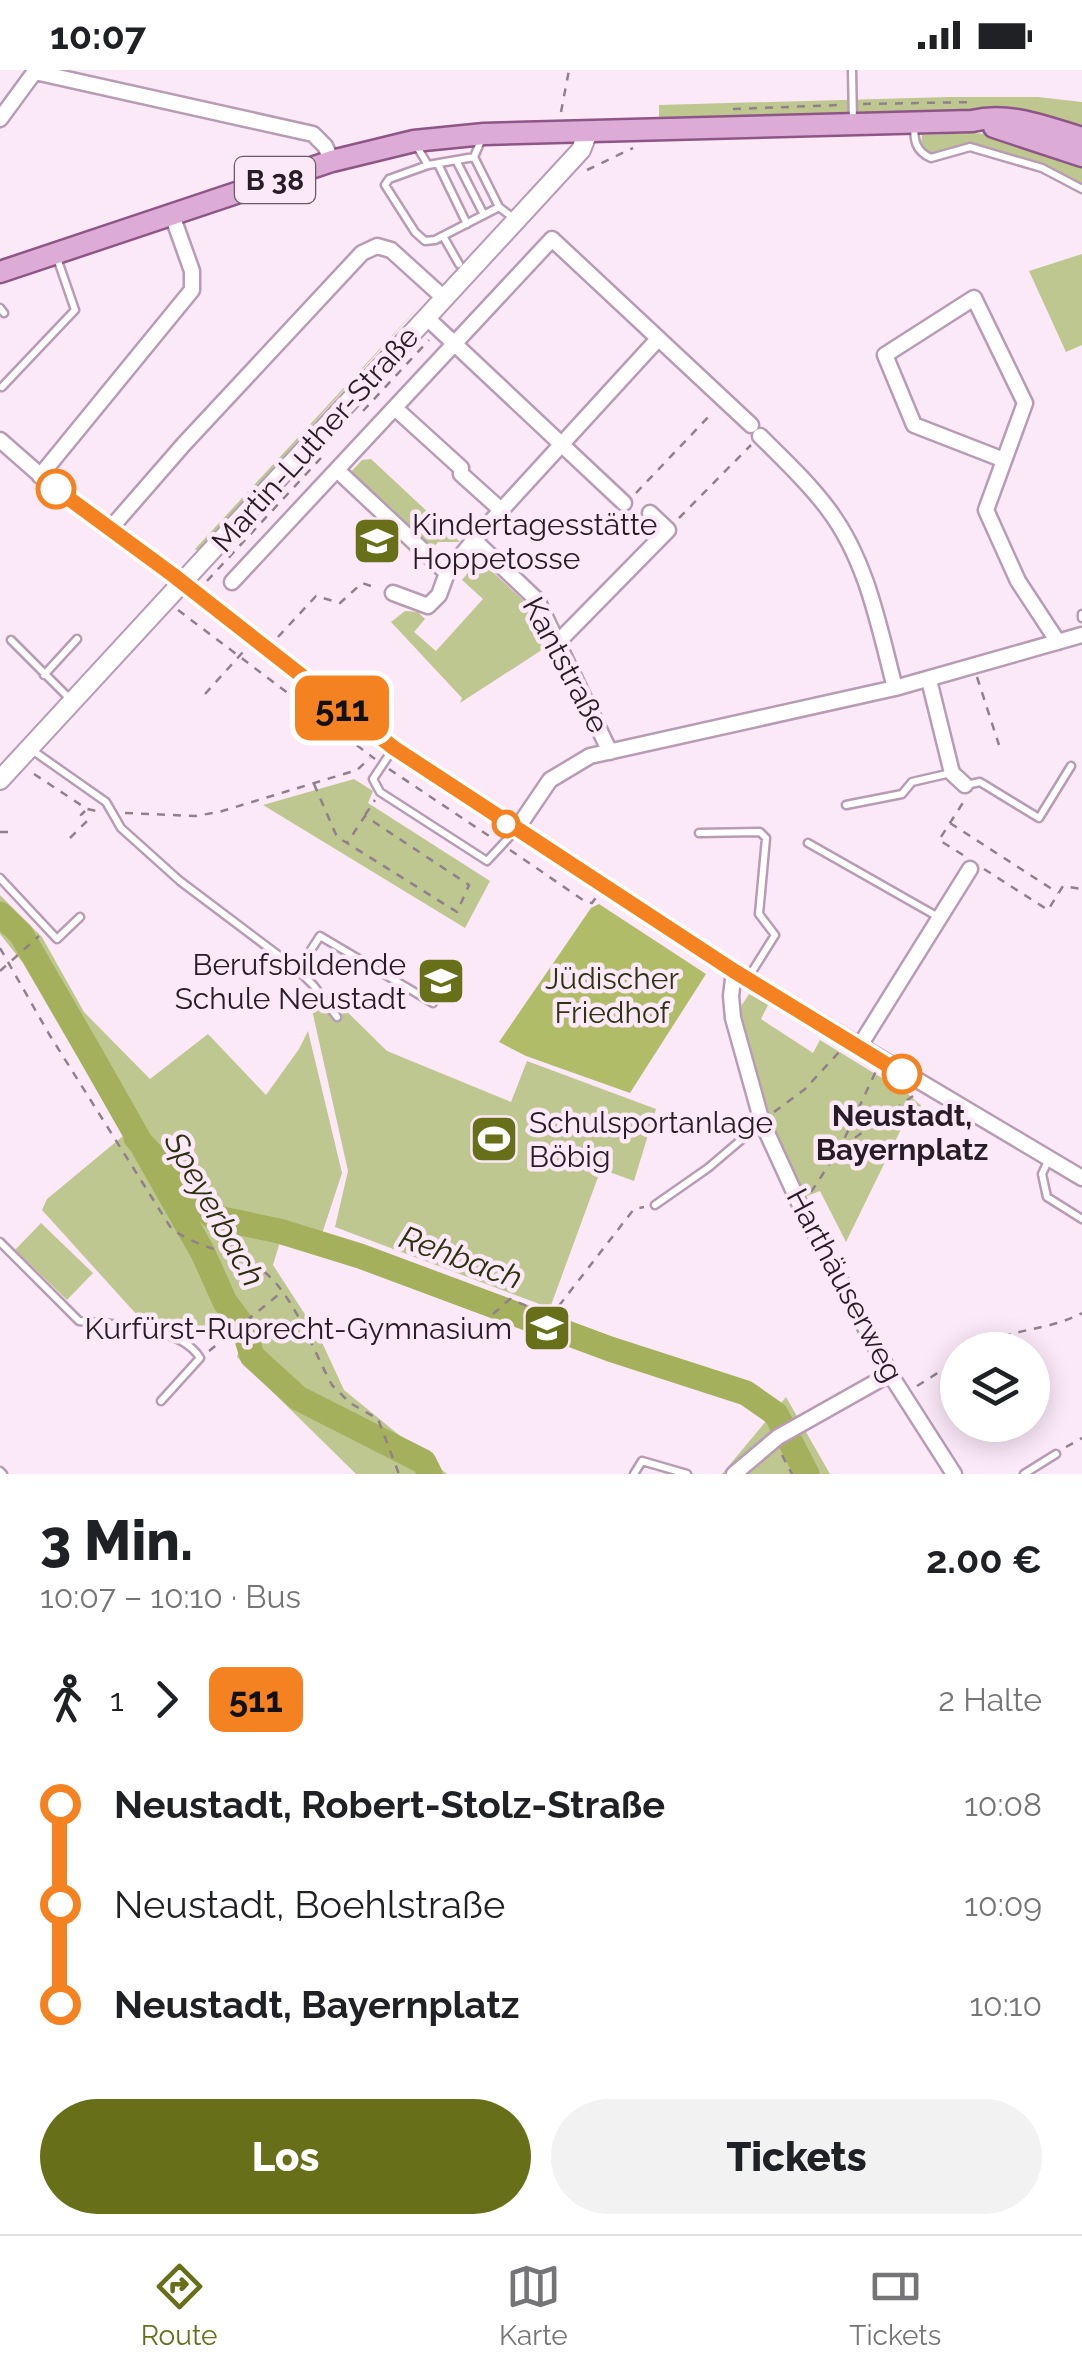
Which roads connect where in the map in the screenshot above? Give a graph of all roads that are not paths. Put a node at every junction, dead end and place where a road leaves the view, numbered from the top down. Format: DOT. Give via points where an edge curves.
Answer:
graph roads {
  1 [pos="852,70"];
  2 [pos="36,71"];
  3 [pos="0,119"];
  4 [pos="972,121"];
  5 [pos="914,123"];
  6 [pos="853,124"];
  7 [pos="588,132"];
  8 [pos="484,134"];
  9 [pos="1082,138"];
  10 [pos="414,142"];
  11 [pos="1082,156"];
  12 [pos="474,157"];
  13 [pos="332,161"];
  14 [pos="457,162"];
  15 [pos="433,165"];
  16 [pos="1082,189"];
  17 [pos="499,207"];
  18 [pos="172,215"];
  19 [pos="484,215"];
  20 [pos="517,221"];
  21 [pos="467,224"];
  22 [pos="442,236"];
  23 [pos="55,254"];
  24 [pos="459,264"];
  25 [pos="0,272"];
  26 [pos="444,298"];
  27 [pos="431,322"];
  28 [pos="658,338"];
  29 [pos="454,344"];
  30 [pos="2,387"];
  31 [pos="396,409"];
  32 [pos="0,440"];
  33 [pos="562,442"];
  34 [pos="1004,460"];
  35 [pos="337,470"];
  36 [pos="40,476"];
  37 [pos="626,503"];
  38 [pos="501,510"];
  39 [pos="650,513"];
  40 [pos="110,530"];
  41 [pos="474,540"];
  42 [pos="447,573"];
  43 [pos="232,582"];
  44 [pos="188,588"];
  45 [pos="393,594"];
  46 [pos="1082,635"];
  47 [pos="77,639"];
  48 [pos="10,640"];
  49 [pos="559,641"];
  50 [pos="1058,642"];
  51 [pos="44,674"];
  52 [pos="929,680"];
  53 [pos="895,688"];
  54 [pos="74,703"];
  55 [pos="394,748"];
  56 [pos="31,749"];
  57 [pos="610,752"];
  58 [pos="1072,766"];
  59 [pos="952,772"];
  60 [pos="0,780"];
  61 [pos="965,785"];
  62 [pos="846,805"];
  63 [pos="516,830"];
  64 [pos="698,833"];
  65 [pos="808,842"];
  66 [pos="970,869"];
  67 [pos="0,878"];
  68 [pos="80,917"];
  69 [pos="941,919"];
  70 [pos="298,970"];
  71 [pos="741,975"];
  72 [pos="433,1003"];
  73 [pos="337,1017"];
  74 [pos="854,1044"];
  75 [pos="762,1122"];
  76 [pos="1049,1160"];
  77 [pos="1082,1178"];
  78 [pos="656,1205"];
  79 [pos="1082,1218"];
  80 [pos="0,1242"];
  81 [pos="890,1374"];
  82 [pos="162,1401"];
  83 [pos="1056,1454"];
  84 [pos="634,1474"];
  85 [pos="687,1474"];
  86 [pos="734,1474"];
  87 [pos="954,1474"];
  88 [pos="1024,1474"];
  1 -- 6 [label="lane"];
  2 -- 3 [label="street"];
  2 -- 13 [label="street" via="313,134"];
  4 -- 5 [label="main road, B 38"];
  4 -- 9 [label="main road, B 38" via="1010,118"];
  4 -- 11 [label="main road, B 38"];
  5 -- 6 [label="main road, B 38"];
  5 -- 16 [label="lane" via="916,145 931,158 970,146 1042,168"];
  6 -- 7 [label="main road, B 38"];
  7 -- 8 [label="main road, B 38"];
  7 -- 20 [label="street, Martin-Luther-Straße"];
  8 -- 10 [label="main road, B 38"];
  8 -- 12 [label="lane"];
  10 -- 13 [label="main road, B 38"];
  10 -- 15 [label="lane"];
  12 -- 14 [label="lane"];
  12 -- 17 [label="lane"];
  13 -- 18 [label="main road, B 38"];
  14 -- 15 [label="lane"];
  14 -- 19 [label="lane"];
  15 -- 21 [label="lane"];
  15 -- 22 [label="lane" via="386,185 424,241"];
  17 -- 19 [label="lane"];
  17 -- 20 [label="lane"];
  18 -- 23 [label="main road, B 38"];
  18 -- 36 [label="street" via="192,290"];
  19 -- 21 [label="lane"];
  20 -- 26 [label="street, Martin-Luther-Straße"];
  21 -- 22 [label="lane"];
  22 -- 24 [label="lane"];
  23 -- 25 [label="main road, B 38"];
  23 -- 30 [label="lane" via="75,310"];
  26 -- 27 [label="street, Martin-Luther-Straße"];
  26 -- 40 [label="street" via="390,250 378,246 362,253"];
  27 -- 29 [label="street, Martin-Luther-Straße"];
  27 -- 44 [label="street, Martin-Luther-Straße"];
  28 -- 29 [label="street, Martin-Luther-Straße" via="552,239"];
  28 -- 33 [label="street"];
  28 -- 53 [label="street, Martin-Luther-Straße" via="831,512 867,582"];
  29 -- 31 [label="street, Martin-Luther-Straße"];
  29 -- 33 [label="street, Martin-Luther-Straße"];
  31 -- 35 [label="street, Martin-Luther-Straße"];
  31 -- 38 [label="street"];
  32 -- 36 [label="street"];
  33 -- 37 [label="street, Martin-Luther-Straße"];
  33 -- 38 [label="street"];
  34 -- 34 [label="street" via="1025,403 974,298 885,355 914,426"];
  34 -- 50 [label="street" via="986,510 1018,580"];
  35 -- 42 [label="street, Martin-Luther-Straße"];
  35 -- 43 [label="street, Martin-Luther-Straße"];
  36 -- 40 [label="street"];
  38 -- 41 [label="street"];
  39 -- 49 [label="street" via="668,530"];
  40 -- 44 [label="street"];
  41 -- 42 [label="street"];
  41 -- 49 [label="street, Kantstraße" via="537,600"];
  42 -- 45 [label="street" via="428,606"];
  44 -- 54 [label="street, Martin-Luther-Straße"];
  44 -- 55 [label="street"];
  46 -- 50 [label="street"];
  47 -- 51 [label="lane"];
  48 -- 51 [label="lane"];
  49 -- 57 [label="street, Kantstraße"];
  50 -- 52 [label="street"];
  51 -- 54 [label="lane"];
  52 -- 53 [label="street"];
  52 -- 59 [label="street"];
  53 -- 57 [label="street"];
  54 -- 56 [label="street, Martin-Luther-Straße"];
  55 -- 63 [label="street"];
  55 -- 63 [label="lane" via="373,779 380,792 487,861"];
  56 -- 60 [label="street, Martin-Luther-Straße"];
  56 -- 70 [label="lane" via="106,802 121,828 154,860"];
  57 -- 63 [label="street" via="561,770"];
  58 -- 61 [label="lane" via="1039,818 980,782"];
  59 -- 61 [label="street"];
  59 -- 62 [label="lane" via="912,782 902,794"];
  63 -- 71 [label="street"];
  64 -- 71 [label="lane" via="760,832 766,838 759,914 775,935"];
  65 -- 69 [label="lane"];
  66 -- 69 [label="street"];
  67 -- 68 [label="lane" via="57,939"];
  69 -- 74 [label="street"];
  70 -- 72 [label="lane" via="320,936"];
  70 -- 73 [label="lane"];
  71 -- 74 [label="street"];
  71 -- 75 [label="street, Harthäuserweg" via="731,996 734,1018"];
  74 -- 76 [label="street"];
  75 -- 78 [label="lane"];
  75 -- 81 [label="street, Harthäuserweg"];
  76 -- 77 [label="street"];
  76 -- 79 [label="lane" via="1042,1174 1048,1197"];
  80 -- 82 [label="lane" via="78,1321 139,1326 192,1346 200,1358"];
  81 -- 86 [label="street" via="776,1438"];
  81 -- 87 [label="street, Harthäuserweg"];
  83 -- 88 [label="lane"];
  84 -- 85 [label="lane" via="648,1461"];
}
